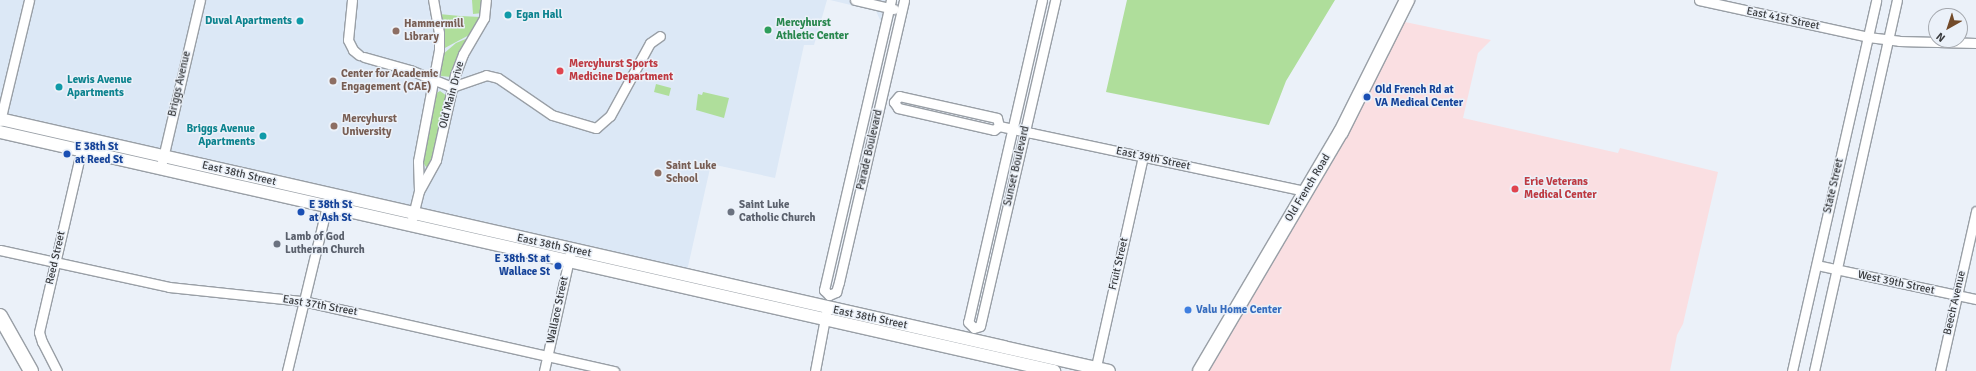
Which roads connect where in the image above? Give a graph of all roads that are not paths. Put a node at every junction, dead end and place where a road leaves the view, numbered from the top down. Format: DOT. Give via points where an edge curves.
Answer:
graph roads {
  1 [pos="29,0"];
  2 [pos="200,0"];
  3 [pos="352,0"];
  4 [pos="433,0"];
  5 [pos="486,0"];
  6 [pos="855,0"];
  7 [pos="904,0"];
  8 [pos="1042,0"];
  9 [pos="1055,0"];
  10 [pos="1407,0"];
  11 [pos="1699,0"];
  12 [pos="1876,0"];
  13 [pos="1897,0"];
  14 [pos="890,4"];
  15 [pos="902,11"];
  16 [pos="660,36"];
  17 [pos="1868,37"];
  18 [pos="1888,40"];
  19 [pos="1976,43"];
  20 [pos="434,82"];
  21 [pos="452,87"];
  22 [pos="868,96"];
  23 [pos="882,99"];
  24 [pos="0,120"];
  25 [pos="1013,129"];
  26 [pos="1025,131"];
  27 [pos="0,132"];
  28 [pos="82,144"];
  29 [pos="164,156"];
  30 [pos="1143,157"];
  31 [pos="160,169"];
  32 [pos="419,191"];
  33 [pos="1306,191"];
  34 [pos="328,201"];
  35 [pos="1976,211"];
  36 [pos="412,220"];
  37 [pos="0,250"];
  38 [pos="572,250"];
  39 [pos="568,262"];
  40 [pos="55,263"];
  41 [pos="1816,265"];
  42 [pos="1837,270"];
  43 [pos="829,295"];
  44 [pos="1957,295"];
  45 [pos="1976,299"];
  46 [pos="303,301"];
  47 [pos="826,314"];
  48 [pos="0,316"];
  49 [pos="970,340"];
  50 [pos="548,356"];
  51 [pos="54,370"];
  52 [pos="1095,370"];
  53 [pos="31,371"];
  54 [pos="287,371"];
  55 [pos="544,371"];
  56 [pos="614,371"];
  57 [pos="815,371"];
  58 [pos="1054,371"];
  59 [pos="1109,371"];
  60 [pos="1200,371"];
  61 [pos="1792,371"];
  62 [pos="1814,371"];
  63 [pos="1940,371"];
  1 -- 24 [label="street"];
  2 -- 29 [label="street, Briggs Avenue"];
  3 -- 20 [label="street" via="348,40 353,50 361,56 410,70"];
  4 -- 20 [label="street, Old Main Drive" via="439,33"];
  5 -- 21 [label="street, Old Main Drive" via="484,18 463,54"];
  6 -- 14 [label="street"];
  7 -- 15 [label="street, Parade Boulevard"];
  8 -- 25 [label="street, Sunset Boulevard"];
  9 -- 26 [label="street, Sunset Boulevard"];
  10 -- 33 [label="main road, Old French Road" via="1344,125"];
  11 -- 17 [label="street, East 41st Street"];
  12 -- 17 [label="street, State Street"];
  13 -- 18 [label="street, State Street"];
  14 -- 15 [label="street"];
  14 -- 22 [label="street, Parade Boulevard"];
  15 -- 23 [label="street, Parade Boulevard"];
  16 -- 21 [label="street" via="650,43 610,116 596,128 554,116 498,78 486,75"];
  17 -- 18 [label="street, East 41st Street"];
  17 -- 41 [label="street, State Street"];
  18 -- 19 [label="street, East 41st Street"];
  18 -- 42 [label="street, State Street"];
  20 -- 21 [label="street"];
  20 -- 32 [label="street, Old Main Drive" via="418,161"];
  21 -- 32 [label="street, Old Main Drive" via="436,160"];
  22 -- 23 [label="street, East 39th Street"];
  22 -- 43 [label="street, Parade Boulevard" via="824,290"];
  23 -- 25 [label="street, East 39th Street" via="894,102 899,96 997,118 999,126"];
  23 -- 43 [label="street, Parade Boulevard" via="839,282 836,292"];
  24 -- 28 [label="main road, East 38th Street"];
  25 -- 26 [label="street, East 39th Street"];
  25 -- 49 [label="street, Sunset Boulevard" via="968,322"];
  26 -- 30 [label="street, East 39th Street"];
  26 -- 49 [label="street, Sunset Boulevard" via="980,326"];
  27 -- 28 [label="main road, East 38th Street"];
  28 -- 29 [label="main road, East 38th Street"];
  28 -- 31 [label="main road, East 38th Street"];
  28 -- 40 [label="street, Reed Street"];
  29 -- 31 [label="street, Briggs Avenue"];
  29 -- 34 [label="main road, East 38th Street"];
  30 -- 33 [label="street, East 39th Street"];
  30 -- 52 [label="street, Fruit Street"];
  31 -- 34 [label="main road, East 38th Street"];
  32 -- 36 [label="street, Old Main Drive"];
  33 -- 60 [label="main road, Old French Road"];
  34 -- 36 [label="main road, East 38th Street"];
  34 -- 46 [label="street"];
  35 -- 44 [label="street, Beech Avenue"];
  36 -- 38 [label="main road, East 38th Street"];
  36 -- 39 [label="main road, East 38th Street"];
  37 -- 40 [label="street, East 37th Street"];
  38 -- 39 [label="street, Wallace Street"];
  38 -- 47 [label="main road, East 38th Street"];
  39 -- 47 [label="main road, East 38th Street"];
  39 -- 50 [label="street, Wallace Street"];
  40 -- 46 [label="street, East 37th Street" via="169,287"];
  40 -- 51 [label="street, Reed Street" via="39,332"];
  41 -- 42 [label="street, West 39th Street"];
  41 -- 61 [label="street, State Street"];
  42 -- 44 [label="street, West 39th Street"];
  42 -- 62 [label="street, State Street"];
  43 -- 47 [label="street, Parade Boulevard"];
  44 -- 45 [label="street, West 39th Street"];
  44 -- 63 [label="street, Beech Avenue"];
  46 -- 50 [label="street, East 37th Street"];
  46 -- 54 [label="street"];
  47 -- 49 [label="main road, East 38th Street"];
  47 -- 57 [label="street, Parade Boulevard"];
  48 -- 53 [label="main road"];
  49 -- 52 [label="main road, East 38th Street"];
  49 -- 58 [label="main road, East 38th Street"];
  50 -- 55 [label="street, Wallace Street"];
  50 -- 56 [label="street, East 37th Street"];
  52 -- 59 [label="main road, East 38th Street"];
}
